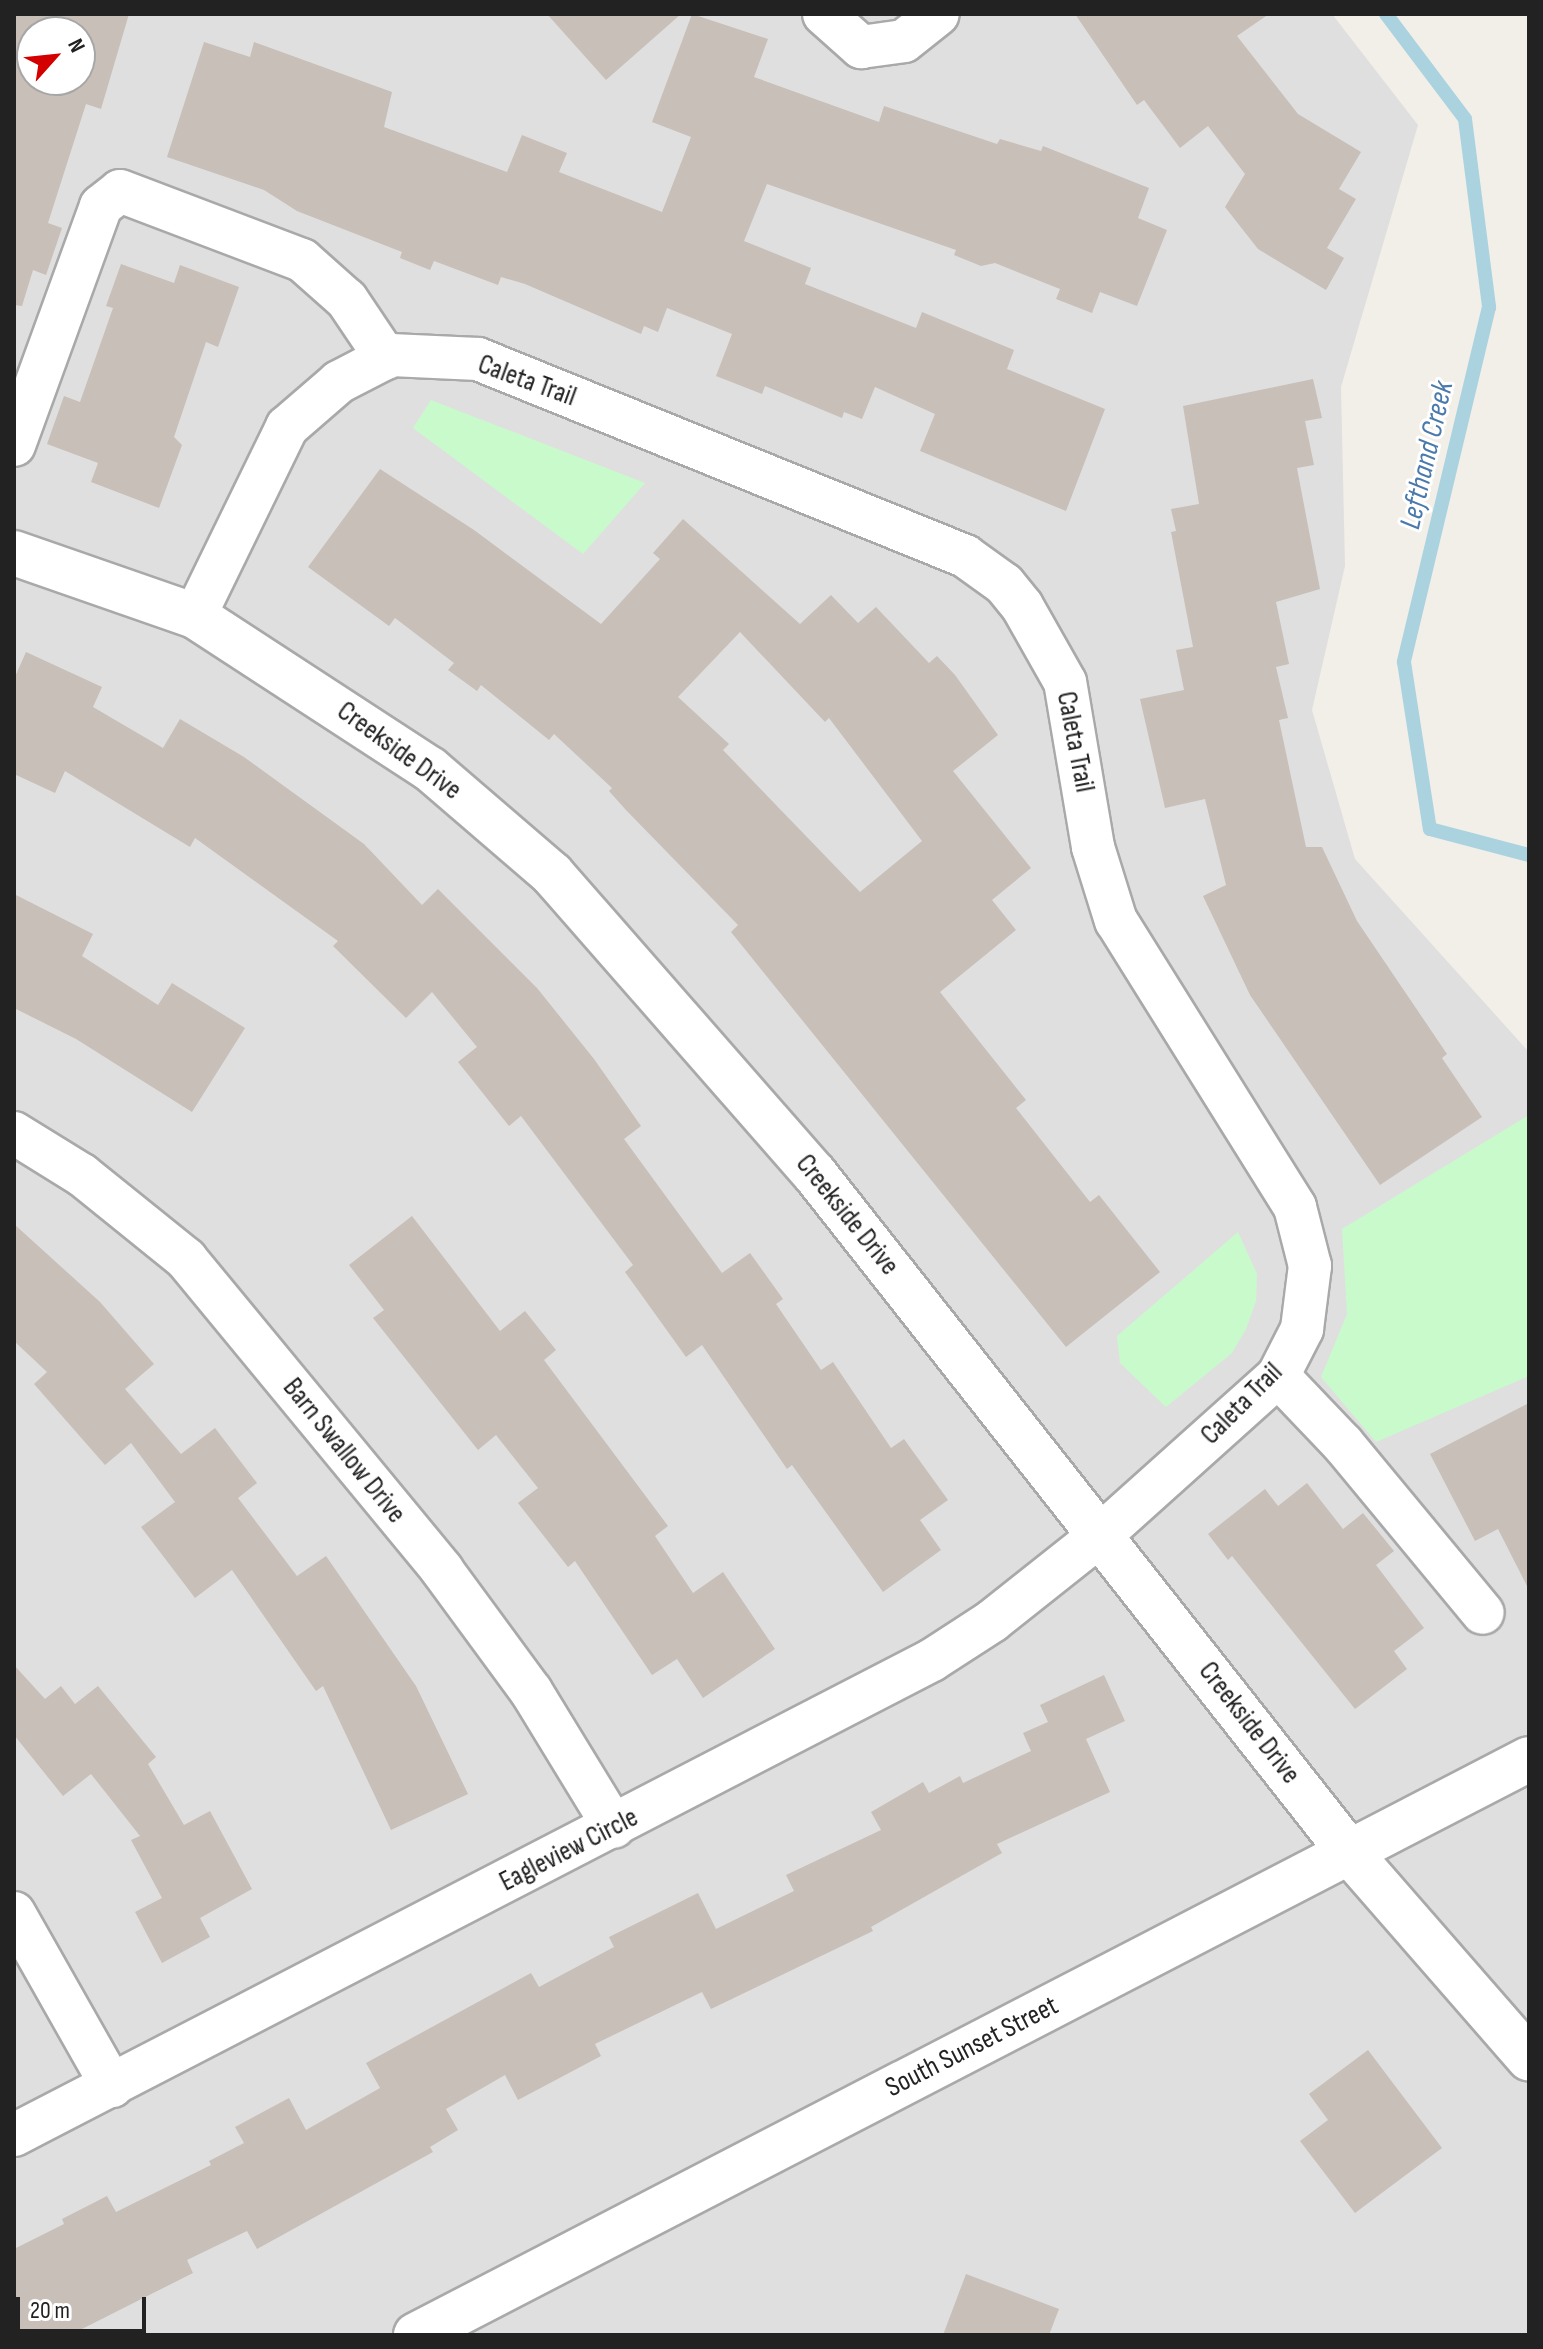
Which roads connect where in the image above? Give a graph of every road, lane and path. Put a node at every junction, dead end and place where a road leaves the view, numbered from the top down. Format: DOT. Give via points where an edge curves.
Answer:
graph roads {
  1 [pos="824,14"];
  2 [pos="938,14"];
  3 [pos="386,358"];
  4 [pos="14,445"];
  5 [pos="14,553"];
  6 [pos="195,616"];
  7 [pos="14,1133"];
  8 [pos="1278,1376"];
  9 [pos="1103,1533"];
  10 [pos="1483,1613"];
  11 [pos="1529,1759"];
  12 [pos="614,1827"];
  13 [pos="1349,1852"];
  14 [pos="14,1913"];
  15 [pos="1529,2058"];
  16 [pos="112,2086"];
  17 [pos="14,2135"];
  18 [pos="416,2335"];
  1 -- 2 [label="street" via="861,47 904,41"];
  3 -- 4 [label="street" via="345,297 302,260 120,191 101,206"];
  3 -- 6 [label="street, Caleta Trail" via="339,382 287,427"];
  3 -- 8 [label="street, Caleta Trail" via="478,359 965,556 1004,584 1065,682 1093,847 1116,921 1295,1207 1310,1266 1302,1329"];
  5 -- 6 [label="street, Creekside Drive"];
  6 -- 9 [label="street, Creekside Drive" via="430,769 552,874 806,1163"];
  7 -- 12 [label="street, Barn Swallow Drive" via="82,1175 186,1259 442,1570 531,1691"];
  8 -- 9 [label="street, Caleta Trail"];
  8 -- 10 [label="street" via="1343,1444"];
  9 -- 12 [label="street, Eagleview Circle" via="992,1621 932,1660"];
  9 -- 13 [label="street, Creekside Drive"];
  11 -- 13 [label="street, South Sunset Street"];
  12 -- 16 [label="street, Eagleview Circle"];
  13 -- 15 [label="street, Creekside Drive"];
  13 -- 18 [label="street, South Sunset Street"];
  14 -- 16 [label="street"];
  16 -- 17 [label="street, Eagleview Circle"];
}
